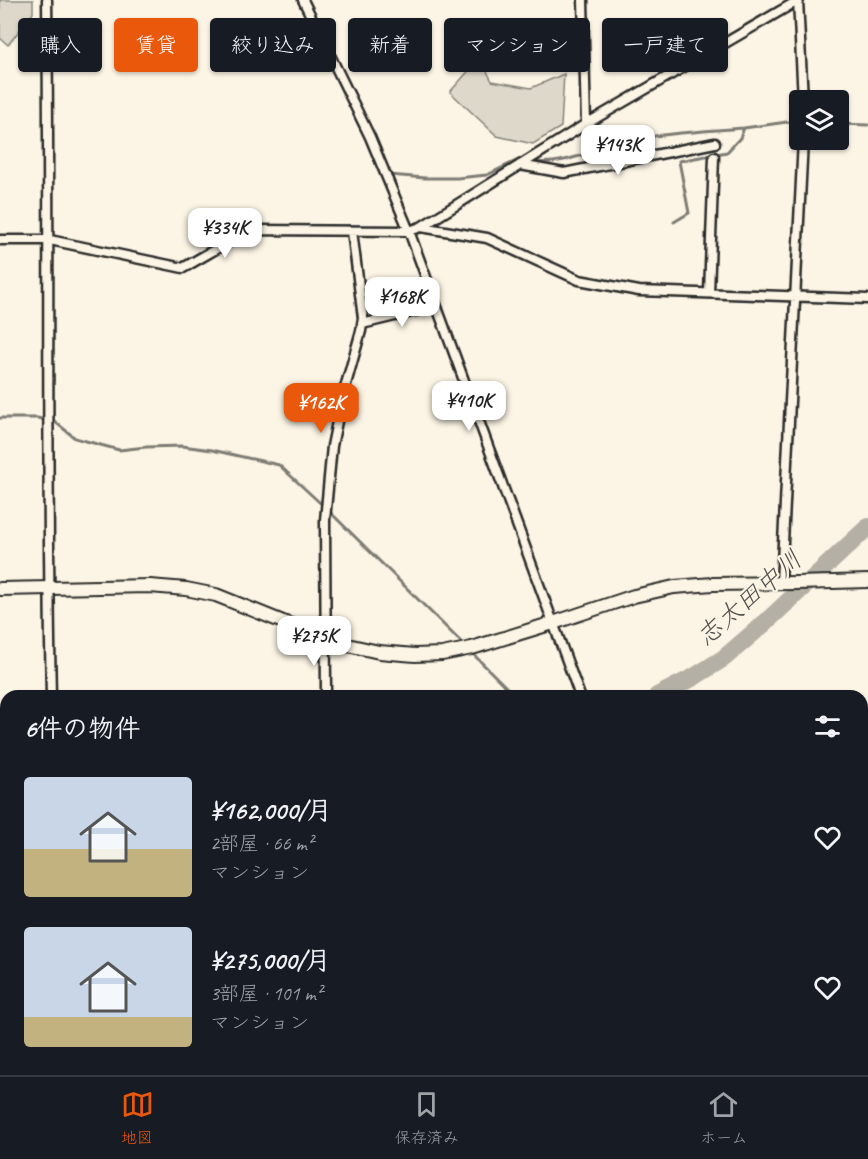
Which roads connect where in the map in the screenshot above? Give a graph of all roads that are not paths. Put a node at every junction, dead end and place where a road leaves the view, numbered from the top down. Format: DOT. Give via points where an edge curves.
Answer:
graph roads {
  1 [pos="47,0"];
  2 [pos="303,0"];
  3 [pos="583,0"];
  4 [pos="799,0"];
  5 [pos="802,90"];
  6 [pos="586,124"];
  7 [pos="715,143"];
  8 [pos="803,150"];
  9 [pos="714,157"];
  10 [pos="522,164"];
  11 [pos="421,227"];
  12 [pos="352,231"];
  13 [pos="408,231"];
  14 [pos="0,240"];
  15 [pos="50,240"];
  16 [pos="709,293"];
  17 [pos="796,296"];
  18 [pos="868,299"];
  19 [pos="436,306"];
  20 [pos="362,324"];
  21 [pos="868,581"];
  22 [pos="781,583"];
  23 [pos="48,588"];
  24 [pos="0,589"];
  25 [pos="554,623"];
  26 [pos="327,639"];
  27 [pos="51,690"];
  28 [pos="327,690"];
  29 [pos="578,690"];
  1 -- 15 [label="street"];
  2 -- 13 [label="street" via="370,137"];
  3 -- 6 [label="street"];
  4 -- 5 [label="street"];
  4 -- 6 [label="street"];
  6 -- 10 [label="street"];
  7 -- 10 [label="street" via="564,173"];
  8 -- 17 [label="street"];
  9 -- 16 [label="street"];
  10 -- 11 [label="street"];
  11 -- 13 [label="street"];
  11 -- 16 [label="street" via="487,238 579,280 639,291"];
  12 -- 13 [label="street"];
  12 -- 15 [label="street" via="249,230 183,268"];
  12 -- 20 [label="street"];
  13 -- 19 [label="street"];
  14 -- 15 [label="street"];
  15 -- 23 [label="street"];
  16 -- 17 [label="street"];
  17 -- 18 [label="street"];
  17 -- 22 [label="street"];
  19 -- 20 [label="street"];
  19 -- 25 [label="street"];
  20 -- 26 [label="street" via="332,446 326,520"];
  21 -- 22 [label="street"];
  22 -- 25 [label="street" via="674,587"];
  23 -- 24 [label="street"];
  23 -- 26 [label="street" via="186,589 216,595"];
  23 -- 27 [label="street"];
  25 -- 26 [label="street" via="442,654 379,652"];
  25 -- 29 [label="street"];
  26 -- 28 [label="street"];
}
